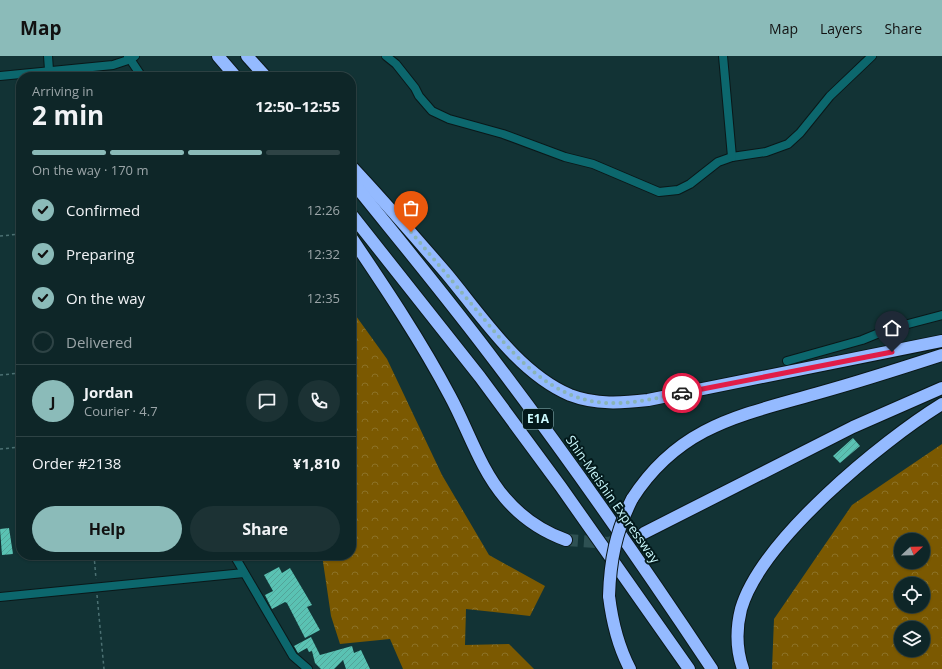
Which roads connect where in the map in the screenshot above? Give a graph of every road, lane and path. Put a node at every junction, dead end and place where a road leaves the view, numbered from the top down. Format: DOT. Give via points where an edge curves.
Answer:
graph roads {
  1 [pos="48,56"];
  2 [pos="211,56"];
  3 [pos="218,56"];
  4 [pos="246,56"];
  5 [pos="386,56"];
  6 [pos="723,56"];
  7 [pos="872,56"];
  8 [pos="131,57"];
  9 [pos="49,70"];
  10 [pos="33,72"];
  11 [pos="139,72"];
  12 [pos="224,72"];
  13 [pos="232,72"];
  14 [pos="260,72"];
  15 [pos="16,74"];
  16 [pos="0,76"];
  17 [pos="732,157"];
  18 [pos="356,171"];
  19 [pos="356,186"];
  20 [pos="356,220"];
  21 [pos="16,234"];
  22 [pos="0,236"];
  23 [pos="356,244"];
  24 [pos="942,315"];
  25 [pos="942,341"];
  26 [pos="942,355"];
  27 [pos="787,360"];
  28 [pos="16,373"];
  29 [pos="0,375"];
  30 [pos="942,388"];
  31 [pos="942,404"];
  32 [pos="16,447"];
  33 [pos="0,449"];
  34 [pos="644,533"];
  35 [pos="566,540"];
  36 [pos="94,560"];
  37 [pos="237,560"];
  38 [pos="244,573"];
  39 [pos="96,588"];
  40 [pos="0,597"];
  41 [pos="104,669"];
  42 [pos="308,669"];
  43 [pos="630,669"];
  44 [pos="689,669"];
  45 [pos="712,669"];
  46 [pos="743,669"];
  1 -- 9 [label="street"];
  2 -- 12 [label="highway"];
  3 -- 13 [label="highway"];
  4 -- 14 [label="highway"];
  5 -- 17 [label="street" via="396,64 432,111 565,157 593,164 659,192 678,190 718,162"];
  6 -- 17 [label="street"];
  7 -- 17 [label="street" via="830,96 788,144 766,152"];
  8 -- 9 [label="street" via="113,65"];
  8 -- 11 [label="street"];
  9 -- 10 [label="street"];
  15 -- 16 [label="street"];
  18 -- 25 [label="highway" via="523,363 555,387 588,400 607,403 648,400"];
  19 -- 45 [label="highway, Shin-Meishin Expressway / E1A" via="492,357 658,587"];
  20 -- 44 [label="highway, E1A" via="480,377 557,480"];
  21 -- 22 [label="path"];
  23 -- 35 [label="highway" via="438,374 492,480 531,524"];
  24 -- 27 [label="street"];
  26 -- 43 [label="highway, bridge" via="745,414 706,430 674,450 658,464 632,499 616,536 612,560 609,596 611,616"];
  28 -- 29 [label="path"];
  30 -- 34 [label="highway" via="840,434"];
  31 -- 46 [label="highway" via="883,446 828,494 801,520 768,560 748,592 739,619 737,642"];
  32 -- 33 [label="path"];
  36 -- 39 [label="path"];
  37 -- 38 [label="street"];
  38 -- 39 [label="street"];
  38 -- 42 [label="street" via="293,656"];
  39 -- 40 [label="street"];
  39 -- 41 [label="path"];
}
